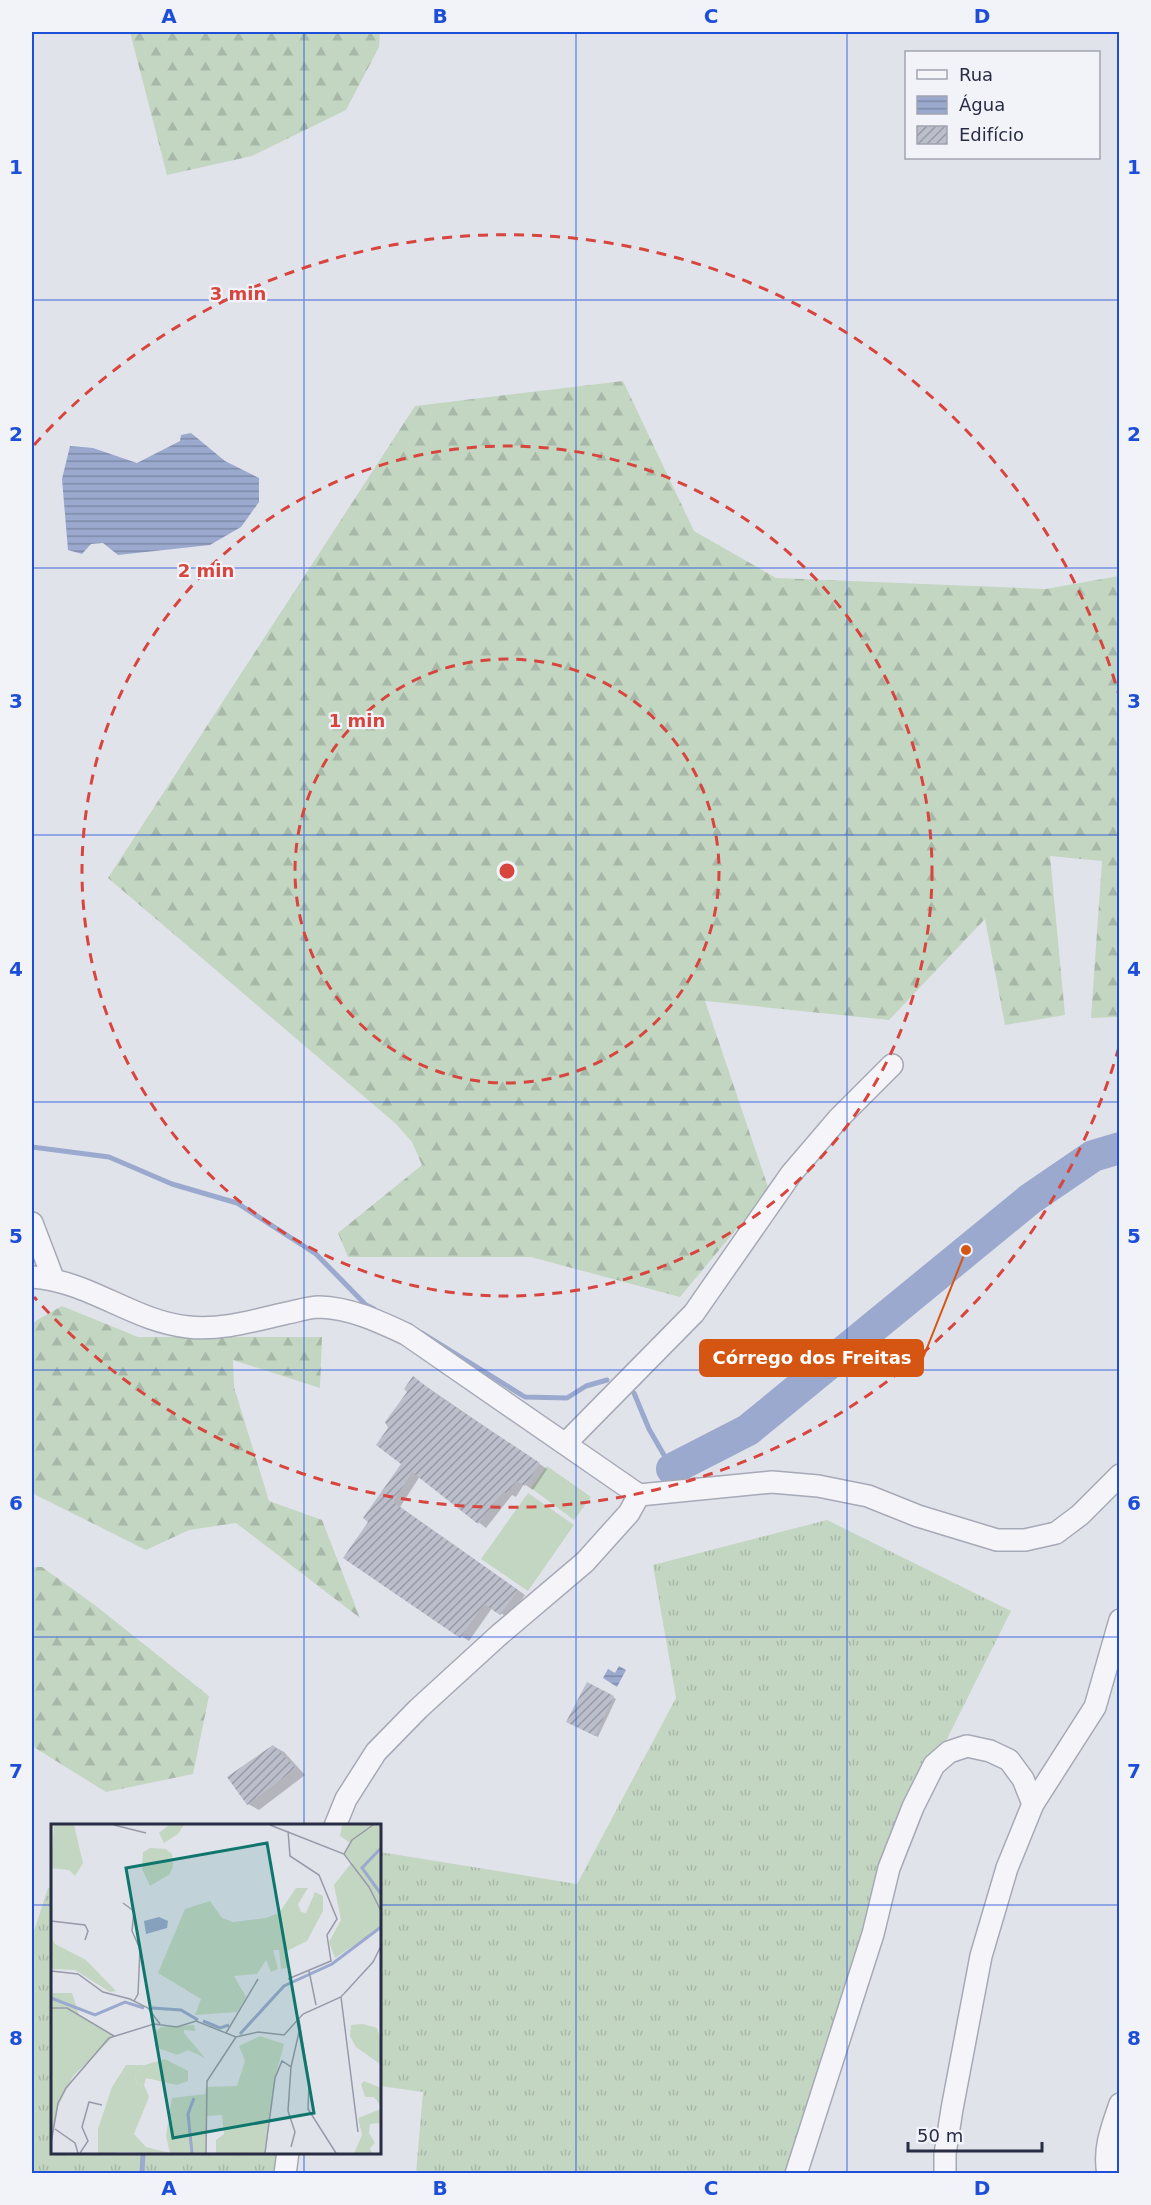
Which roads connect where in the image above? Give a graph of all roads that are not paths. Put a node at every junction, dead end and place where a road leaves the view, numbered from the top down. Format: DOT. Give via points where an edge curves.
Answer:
graph roads {
  1 [pos="892,1065"];
  2 [pos="32,1223"];
  3 [pos="32,1277"];
  4 [pos="53,1278"];
  5 [pos="566,1443"];
  6 [pos="1119,1475"];
  7 [pos="639,1495"];
  8 [pos="1119,1620"];
  9 [pos="1033,1804"];
  10 [pos="336,1824"];
  11 [pos="1119,2104"];
  12 [pos="288,2154"];
  13 [pos="285,2174"];
  14 [pos="796,2174"];
  15 [pos="945,2174"];
  16 [pos="1108,2174"];
  1 -- 5 [label="street" via="791,1174 694,1313"];
  2 -- 4 [label="street"];
  3 -- 4 [label="street"];
  4 -- 5 [label="street" via="158,1321 188,1327 218,1327 316,1307 343,1309 375,1319 406,1334"];
  5 -- 7 [label="street"];
  6 -- 7 [label="street" via="1080,1515 1056,1533 1025,1540 998,1540 868,1496 818,1486 772,1482"];
  7 -- 10 [label="street" via="629,1513 585,1562 490,1643 376,1752 346,1799"];
  8 -- 9 [label="street" via="1095,1707"];
  9 -- 14 [label="street" via="1023,1779 1009,1761 990,1751 967,1746 949,1752 934,1766 889,1868 873,1935"];
  9 -- 15 [label="street" via="1007,1868 981,1956 952,2109"];
  11 -- 16 [label="street" via="1107,2141"];
  12 -- 13 [label="street"];
}
